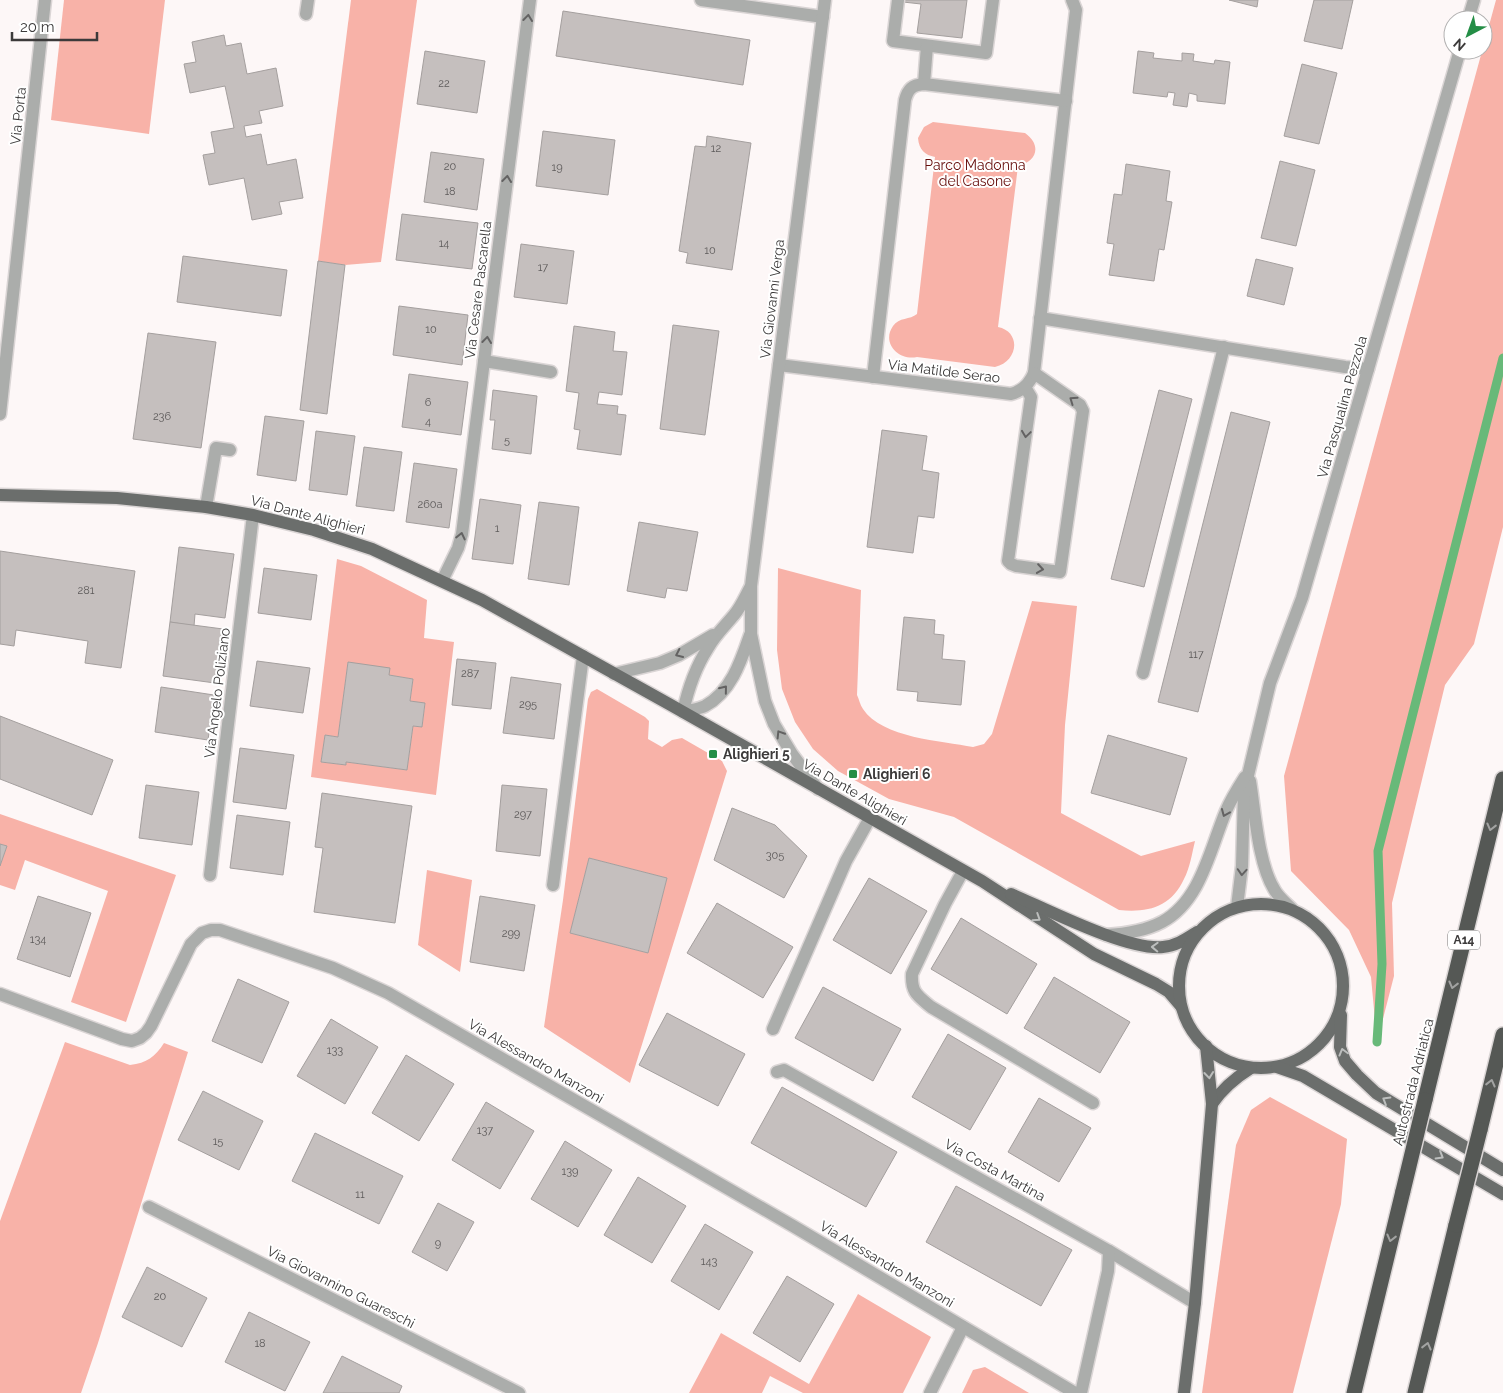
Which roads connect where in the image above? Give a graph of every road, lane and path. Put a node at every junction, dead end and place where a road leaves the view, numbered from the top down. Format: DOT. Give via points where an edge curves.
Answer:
graph roads {
  1 [pos="45,0"];
  2 [pos="308,0"];
  3 [pos="530,0"];
  4 [pos="702,0"];
  5 [pos="825,0"];
  6 [pos="898,0"];
  7 [pos="993,0"];
  8 [pos="1072,0"];
  9 [pos="306,14"];
  10 [pos="823,17"];
  11 [pos="927,46"];
  12 [pos="1457,60"];
  13 [pos="924,84"];
  14 [pos="1066,101"];
  15 [pos="1040,318"];
  16 [pos="1224,347"];
  17 [pos="484,361"];
  18 [pos="779,365"];
  19 [pos="1368,369"];
  20 [pos="552,372"];
  21 [pos="1034,374"];
  22 [pos="873,377"];
  23 [pos="1025,387"];
  24 [pos="0,414"];
  25 [pos="230,450"];
  26 [pos="0,495"];
  27 [pos="206,507"];
  28 [pos="254,515"];
  29 [pos="442,581"];
  30 [pos="751,586"];
  31 [pos="721,629"];
  32 [pos="751,634"];
  33 [pos="583,656"];
  34 [pos="1143,673"];
  35 [pos="614,674"];
  36 [pos="683,712"];
  37 [pos="1249,771"];
  38 [pos="1503,779"];
  39 [pos="818,789"];
  40 [pos="870,818"];
  41 [pos="963,871"];
  42 [pos="210,875"];
  43 [pos="982,881"];
  44 [pos="553,885"];
  45 [pos="1237,907"];
  46 [pos="1292,909"];
  47 [pos="1200,930"];
  48 [pos="1106,935"];
  49 [pos="0,994"];
  50 [pos="1181,1006"];
  51 [pos="1341,1009"];
  52 [pos="773,1029"];
  53 [pos="1503,1035"];
  54 [pos="1206,1046"];
  55 [pos="1277,1067"];
  56 [pos="1251,1068"];
  57 [pos="778,1072"];
  58 [pos="1093,1103"];
  59 [pos="1212,1104"];
  60 [pos="1503,1170"];
  61 [pos="1503,1194"];
  62 [pos="149,1207"];
  63 [pos="1109,1251"];
  64 [pos="1195,1303"];
  65 [pos="963,1327"];
  66 [pos="519,1393"];
  67 [pos="930,1393"];
  68 [pos="1075,1393"];
  69 [pos="1080,1393"];
  70 [pos="1184,1393"];
  71 [pos="1354,1393"];
  72 [pos="1415,1393"];
  1 -- 24 [label="street, Via Porta"];
  2 -- 9 [label="street"];
  17 -- 3 [label="street, Via Cesare Pascarella, one-way"];
  4 -- 10 [label="street"];
  5 -- 10 [label="street, Via Giovanni Verga"];
  6 -- 11 [label="street" via="893,41"];
  7 -- 11 [label="street" via="986,53"];
  8 -- 14 [label="street" via="1076,10"];
  10 -- 18 [label="street, Via Giovanni Verga"];
  11 -- 13 [label="street"];
  12 -- 19 [label="street, Via Pasqualina Pezzola"];
  13 -- 14 [label="street"];
  13 -- 22 [label="street" via="910,87 905,100"];
  14 -- 15 [label="street"];
  15 -- 16 [label="street"];
  15 -- 21 [label="street"];
  16 -- 19 [label="street"];
  16 -- 34 [label="street"];
  17 -- 20 [label="street"];
  29 -- 17 [label="street, Via Cesare Pascarella, one-way" via="462,534"];
  18 -- 22 [label="street, Via Matilde Serao"];
  18 -- 30 [label="street, Via Giovanni Verga"];
  19 -- 37 [label="street, Via Pasqualina Pezzola" via="1302,598 1270,683"];
  21 -- 23 [label="street"];
  23 -- 21 [label="street, one-way" via="1031,397 1008,561 1016,566 1060,572 1083,410"];
  22 -- 23 [label="street, Via Matilde Serao" via="1011,394"];
  25 -- 27 [label="street" via="216,448"];
  26 -- 27 [label="main road, Via Dante Alighieri" via="117,498"];
  27 -- 28 [label="main road, Via Dante Alighieri"];
  28 -- 29 [label="main road, Via Dante Alighieri" via="372,548"];
  28 -- 42 [label="street, Via Angelo Poliziano"];
  29 -- 33 [label="main road, Via Dante Alighieri"];
  30 -- 31 [label="street, Via Giovanni Verga" via="736,613"];
  30 -- 32 [label="street, Via Giovanni Verga"];
  31 -- 35 [label="street, Via Giovanni Verga, one-way" via="679,655"];
  31 -- 36 [label="street, Via Giovanni Verga" via="696,668"];
  36 -- 32 [label="street, Via Giovanni Verga, one-way" via="704,706 717,697 732,679"];
  39 -- 32 [label="street, Via Giovanni Verga, one-way" via="774,724 762,693"];
  33 -- 35 [label="main road, Via Dante Alighieri"];
  33 -- 44 [label="street"];
  35 -- 36 [label="main road, Via Dante Alighieri"];
  36 -- 39 [label="main road, Via Dante Alighieri"];
  37 -- 45 [label="street, Via Pasqualina Pezzola, one-way" via="1244,792"];
  37 -- 46 [label="street, Via Pasqualina Pezzola" via="1266,872 1274,889"];
  37 -- 48 [label="street, Via Pasqualina Pezzola, one-way" via="1226,810 1191,896 1163,921 1137,931"];
  38 -- 71 [label="highway, Autostrada Adriatica / A14, one-way, bridge"];
  39 -- 40 [label="main road, Via Dante Alighieri"];
  40 -- 41 [label="main road, Via Dante Alighieri"];
  40 -- 52 [label="street" via="846,861"];
  41 -- 43 [label="main road, Via Dante Alighieri"];
  41 -- 58 [label="street" via="912,974 916,994 932,1008"];
  43 -- 48 [label="main road, Via Dante Alighieri"];
  43 -- 50 [label="main road, Via Dante Alighieri, one-way" via="1094,954 1169,992"];
  45 -- 46 [label="main road" via="1265,903"];
  45 -- 47 [label="main road" via="1217,916"];
  46 -- 51 [label="main road" via="1313,922 1330,939 1340,961 1344,985"];
  47 -- 48 [label="main road, Via Dante Alighieri, one-way" via="1178,943 1161,948"];
  47 -- 50 [label="main road" via="1181,967"];
  49 -- 65 [label="street, Via Alessandro Manzoni" via="132,1041 140,1038 151,1026 191,944 202,933 220,930 334,968 388,993"];
  50 -- 54 [label="main road" via="1190,1028"];
  51 -- 55 [label="main road" via="1332,1029 1317,1047 1299,1060"];
  60 -- 51 [label="main road, one-way" via="1376,1093 1357,1075 1345,1061 1340,1047"];
  72 -- 53 [label="highway, one-way, bridge"];
  54 -- 56 [label="main road" via="1226,1060"];
  54 -- 59 [label="main road, one-way"];
  55 -- 56 [label="main road"];
  55 -- 61 [label="main road, one-way" via="1303,1076"];
  56 -- 59 [label="main road" via="1235,1077"];
  57 -- 63 [label="street, Via Costa Martina" via="784,1070"];
  59 -- 64 [label="main road"];
  62 -- 66 [label="street, Via Giovannino Guareschi"];
  63 -- 64 [label="street, Via Costa Martina"];
  63 -- 69 [label="street" via="1108,1271"];
  64 -- 70 [label="main road"];
  65 -- 67 [label="street"];
  65 -- 68 [label="street, Via Alessandro Manzoni"];
}
